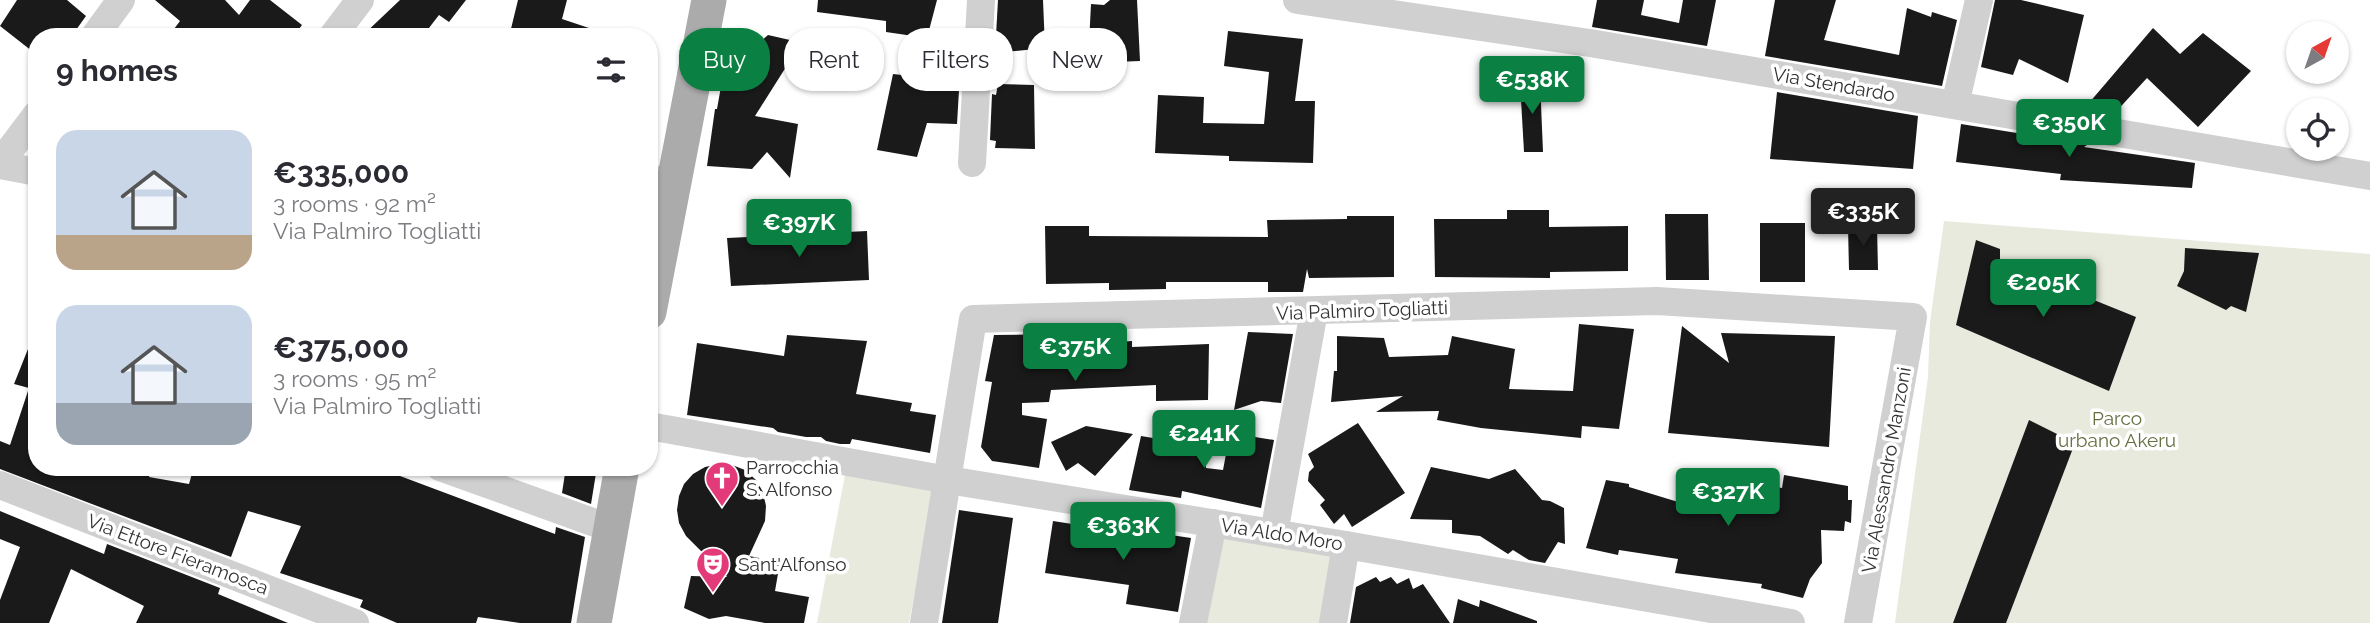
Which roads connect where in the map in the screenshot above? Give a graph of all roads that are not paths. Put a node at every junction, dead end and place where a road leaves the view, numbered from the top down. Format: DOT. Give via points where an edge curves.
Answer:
graph roads {
  1 [pos="121,0"];
  2 [pos="360,0"];
  3 [pos="709,0"];
  4 [pos="981,0"];
  5 [pos="1979,0"];
  6 [pos="1314,2"];
  7 [pos="101,28"];
  8 [pos="339,28"];
  9 [pos="1955,105"];
  10 [pos="28,126"];
  11 [pos="972,163"];
  12 [pos="0,164"];
  13 [pos="28,170"];
  14 [pos="2370,176"];
  15 [pos="662,180"];
  16 [pos="658,221"];
  17 [pos="1314,311"];
  18 [pos="1913,317"];
  19 [pos="658,428"];
  20 [pos="465,476"];
  21 [pos="621,476"];
  22 [pos="948,480"];
  23 [pos="0,485"];
  24 [pos="1213,523"];
  25 [pos="612,529"];
  26 [pos="1274,533"];
  27 [pos="1346,545"];
  28 [pos="355,623"];
  29 [pos="594,623"];
  30 [pos="924,623"];
  31 [pos="1193,623"];
  32 [pos="1333,623"];
  33 [pos="1791,623"];
  34 [pos="1858,623"];
  1 -- 7 [label="street"];
  2 -- 8 [label="street"];
  3 -- 15 [label="main road"];
  4 -- 11 [label="street"];
  5 -- 9 [label="street"];
  6 -- 9 [label="street, Via Stendardo"];
  9 -- 14 [label="street, Via Stendardo"];
  10 -- 12 [label="street"];
  12 -- 13 [label="street"];
  15 -- 16 [label="main road"];
  17 -- 18 [label="street, Via Palmiro Togliatti" via="1657,301"];
  17 -- 22 [label="street, Via Palmiro Togliatti" via="973,319"];
  17 -- 26 [label="street"];
  18 -- 34 [label="street, Via Alessandro Manzoni"];
  19 -- 22 [label="street, Via Aldo Moro"];
  20 -- 25 [label="street"];
  21 -- 25 [label="main road"];
  22 -- 24 [label="street, Via Aldo Moro"];
  22 -- 30 [label="street"];
  23 -- 28 [label="street, Via Ettore Fieramosca"];
  24 -- 26 [label="street, Via Aldo Moro"];
  24 -- 31 [label="street"];
  25 -- 29 [label="main road"];
  26 -- 27 [label="street, Via Aldo Moro"];
  27 -- 32 [label="street"];
  27 -- 33 [label="street, Via Aldo Moro"];
}
